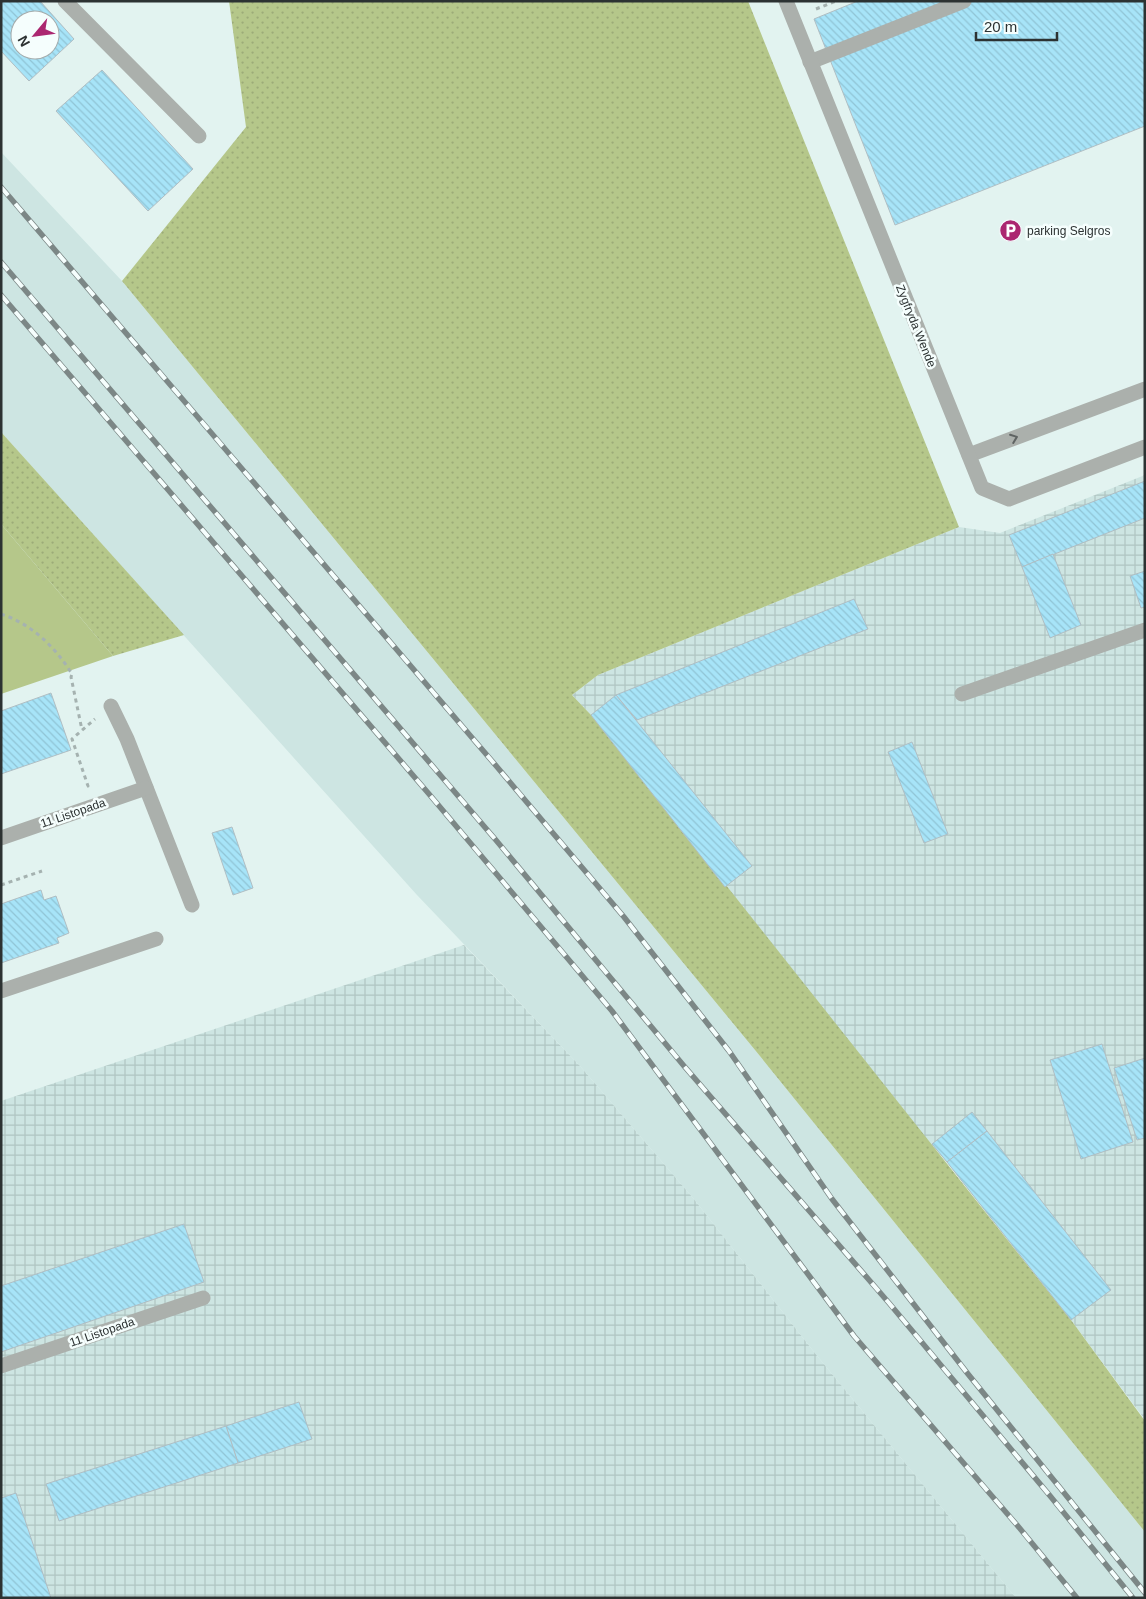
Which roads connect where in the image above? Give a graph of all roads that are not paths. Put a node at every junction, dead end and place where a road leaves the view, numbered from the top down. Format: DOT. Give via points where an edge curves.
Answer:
graph roads {
  1 [pos="65,1"];
  2 [pos="786,1"];
  3 [pos="964,1"];
  4 [pos="810,62"];
  5 [pos="199,136"];
  6 [pos="1145,389"];
  7 [pos="1145,447"];
  8 [pos="969,455"];
  9 [pos="1145,630"];
  10 [pos="962,694"];
  11 [pos="111,706"];
  12 [pos="146,788"];
  13 [pos="1,838"];
  14 [pos="192,905"];
  15 [pos="156,939"];
  16 [pos="1,991"];
  17 [pos="203,1298"];
  18 [pos="1,1366"];
  1 -- 5 [label="street"];
  2 -- 4 [label="street, Zygfryda Wende"];
  3 -- 4 [label="street"];
  4 -- 8 [label="street, Zygfryda Wende"];
  8 -- 6 [label="street, one-way"];
  7 -- 8 [label="street, Zygfryda Wende" via="1009,499 982,488"];
  9 -- 10 [label="street"];
  11 -- 12 [label="street"];
  12 -- 13 [label="street, 11 Listopada"];
  12 -- 14 [label="street"];
  15 -- 16 [label="street"];
  17 -- 18 [label="street, 11 Listopada"];
}
